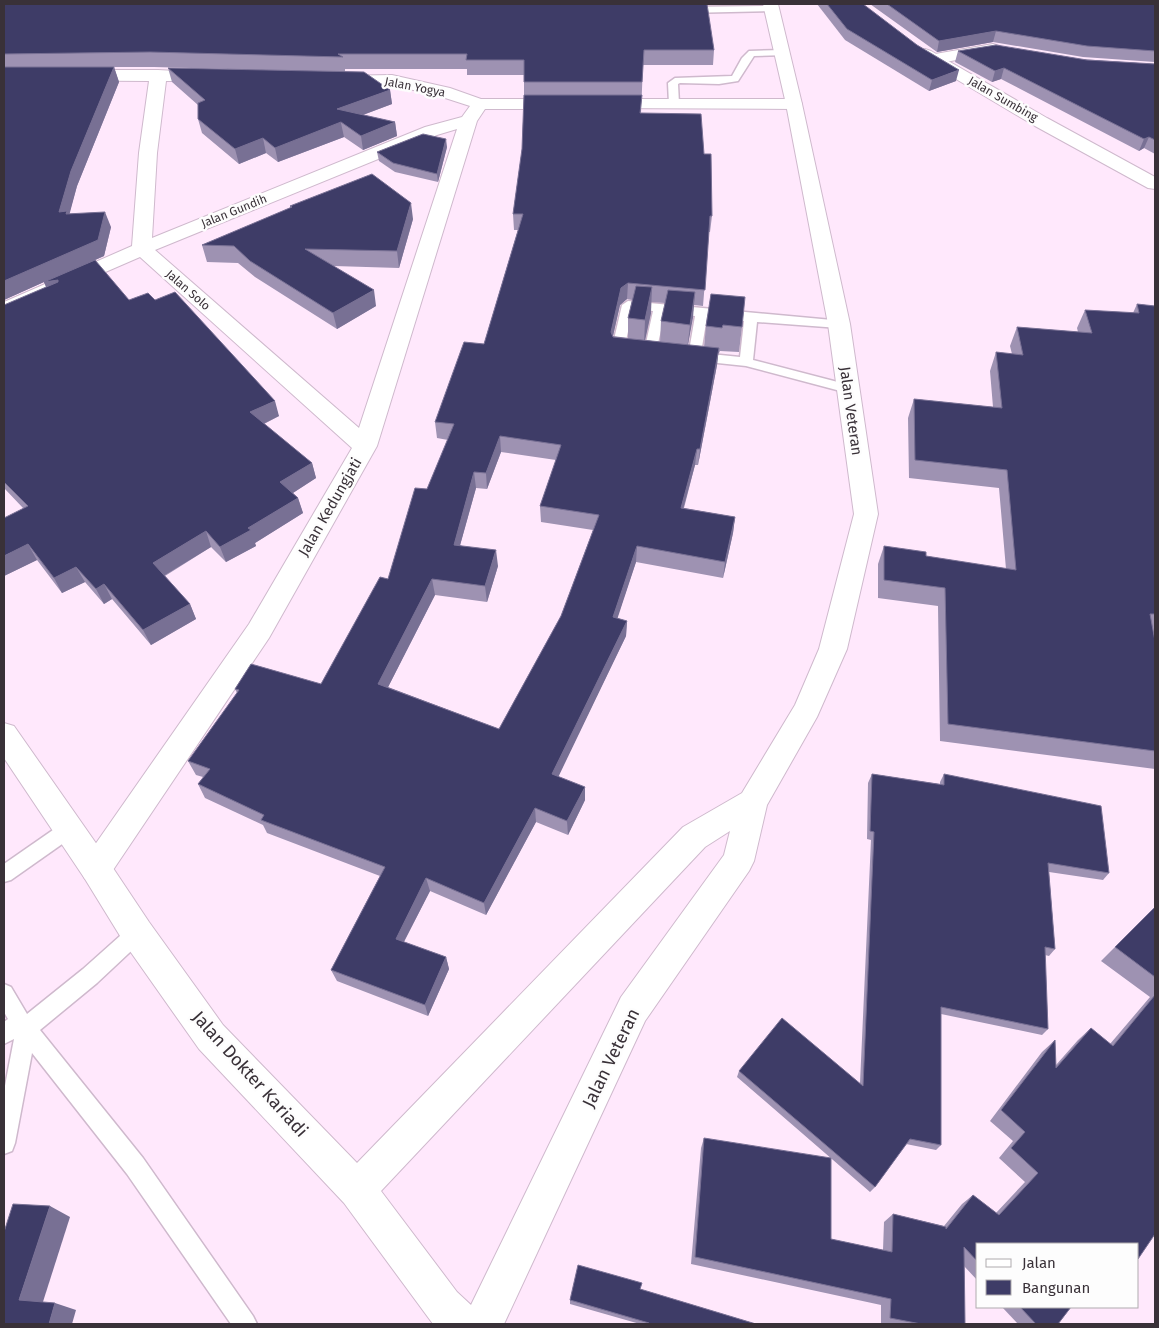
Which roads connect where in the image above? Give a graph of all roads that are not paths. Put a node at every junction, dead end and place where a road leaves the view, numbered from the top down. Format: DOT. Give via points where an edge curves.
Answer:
graph roads {
  1 [pos="770,6"];
  2 [pos="675,10"];
  3 [pos="909,42"];
  4 [pos="1011,51"];
  5 [pos="783,53"];
  6 [pos="935,59"];
  7 [pos="4,75"];
  8 [pos="158,75"];
  9 [pos="226,76"];
  10 [pos="324,79"];
  11 [pos="674,104"];
  12 [pos="794,104"];
  13 [pos="474,113"];
  14 [pos="1155,184"];
  15 [pos="142,249"];
  16 [pos="660,308"];
  17 [pos="4,310"];
  18 [pos="702,313"];
  19 [pos="751,318"];
  20 [pos="838,324"];
  21 [pos="746,362"];
  22 [pos="848,389"];
  23 [pos="365,446"];
  24 [pos="4,735"];
  25 [pos="753,802"];
  26 [pos="69,829"];
  27 [pos="96,869"];
  28 [pos="4,874"];
  29 [pos="137,933"];
  30 [pos="4,994"];
  31 [pos="24,1024"];
  32 [pos="4,1034"];
  33 [pos="8,1111"];
  34 [pos="4,1143"];
  35 [pos="357,1190"];
  36 [pos="246,1324"];
  37 [pos="462,1324"];
  38 [pos="483,1324"];
  1 -- 2 [label="lane"];
  1 -- 5 [label="street, Jalan Veteran"];
  3 -- 6 [label="street, Jalan Sumbing"];
  4 -- 6 [label="street" via="984,49"];
  5 -- 11 [label="lane" via="748,55 735,79 678,80 672,83"];
  5 -- 12 [label="street, Jalan Veteran"];
  6 -- 14 [label="street, Jalan Sumbing"];
  7 -- 8 [label="street"];
  8 -- 9 [label="street"];
  8 -- 15 [label="street" via="148,153"];
  10 -- 13 [label="street, Jalan Yogya" via="392,80 444,92"];
  11 -- 12 [label="street, Jalan Yogya"];
  11 -- 13 [label="street, Jalan Yogya" via="582,104"];
  12 -- 20 [label="street, Jalan Veteran"];
  13 -- 15 [label="street, Jalan Gundih"];
  13 -- 23 [label="street, Jalan Kedungjati"];
  15 -- 17 [label="street, Jalan Gundih"];
  15 -- 23 [label="street, Jalan Solo"];
  16 -- 16 [label="lane" via="628,305 618,348 655,352"];
  16 -- 18 [label="lane"];
  18 -- 19 [label="lane"];
  18 -- 21 [label="lane" via="690,356"];
  19 -- 20 [label="lane"];
  19 -- 21 [label="lane"];
  20 -- 22 [label="street, Jalan Veteran"];
  21 -- 22 [label="lane"];
  22 -- 25 [label="street, Jalan Veteran" via="866,514 862,536 834,649 807,709"];
  23 -- 27 [label="street, Jalan Kedungjati" via="259,631"];
  24 -- 26 [label="street, Jalan Dokter Kariadi"];
  25 -- 35 [label="street, Jalan Veteran" via="694,837"];
  25 -- 38 [label="street, Jalan Veteran" via="738,861 633,1009"];
  26 -- 27 [label="street, Jalan Dokter Kariadi"];
  26 -- 28 [label="lane"];
  27 -- 29 [label="street, Jalan Dokter Kariadi"];
  29 -- 31 [label="lane" via="90,976"];
  29 -- 35 [label="street, Jalan Dokter Kariadi" via="211,1037"];
  30 -- 31 [label="lane"];
  31 -- 32 [label="lane"];
  31 -- 33 [label="lane"];
  31 -- 36 [label="lane" via="135,1166"];
  33 -- 34 [label="lane"];
  35 -- 37 [label="street, Jalan Dokter Kariadi" via="443,1306"];
}
